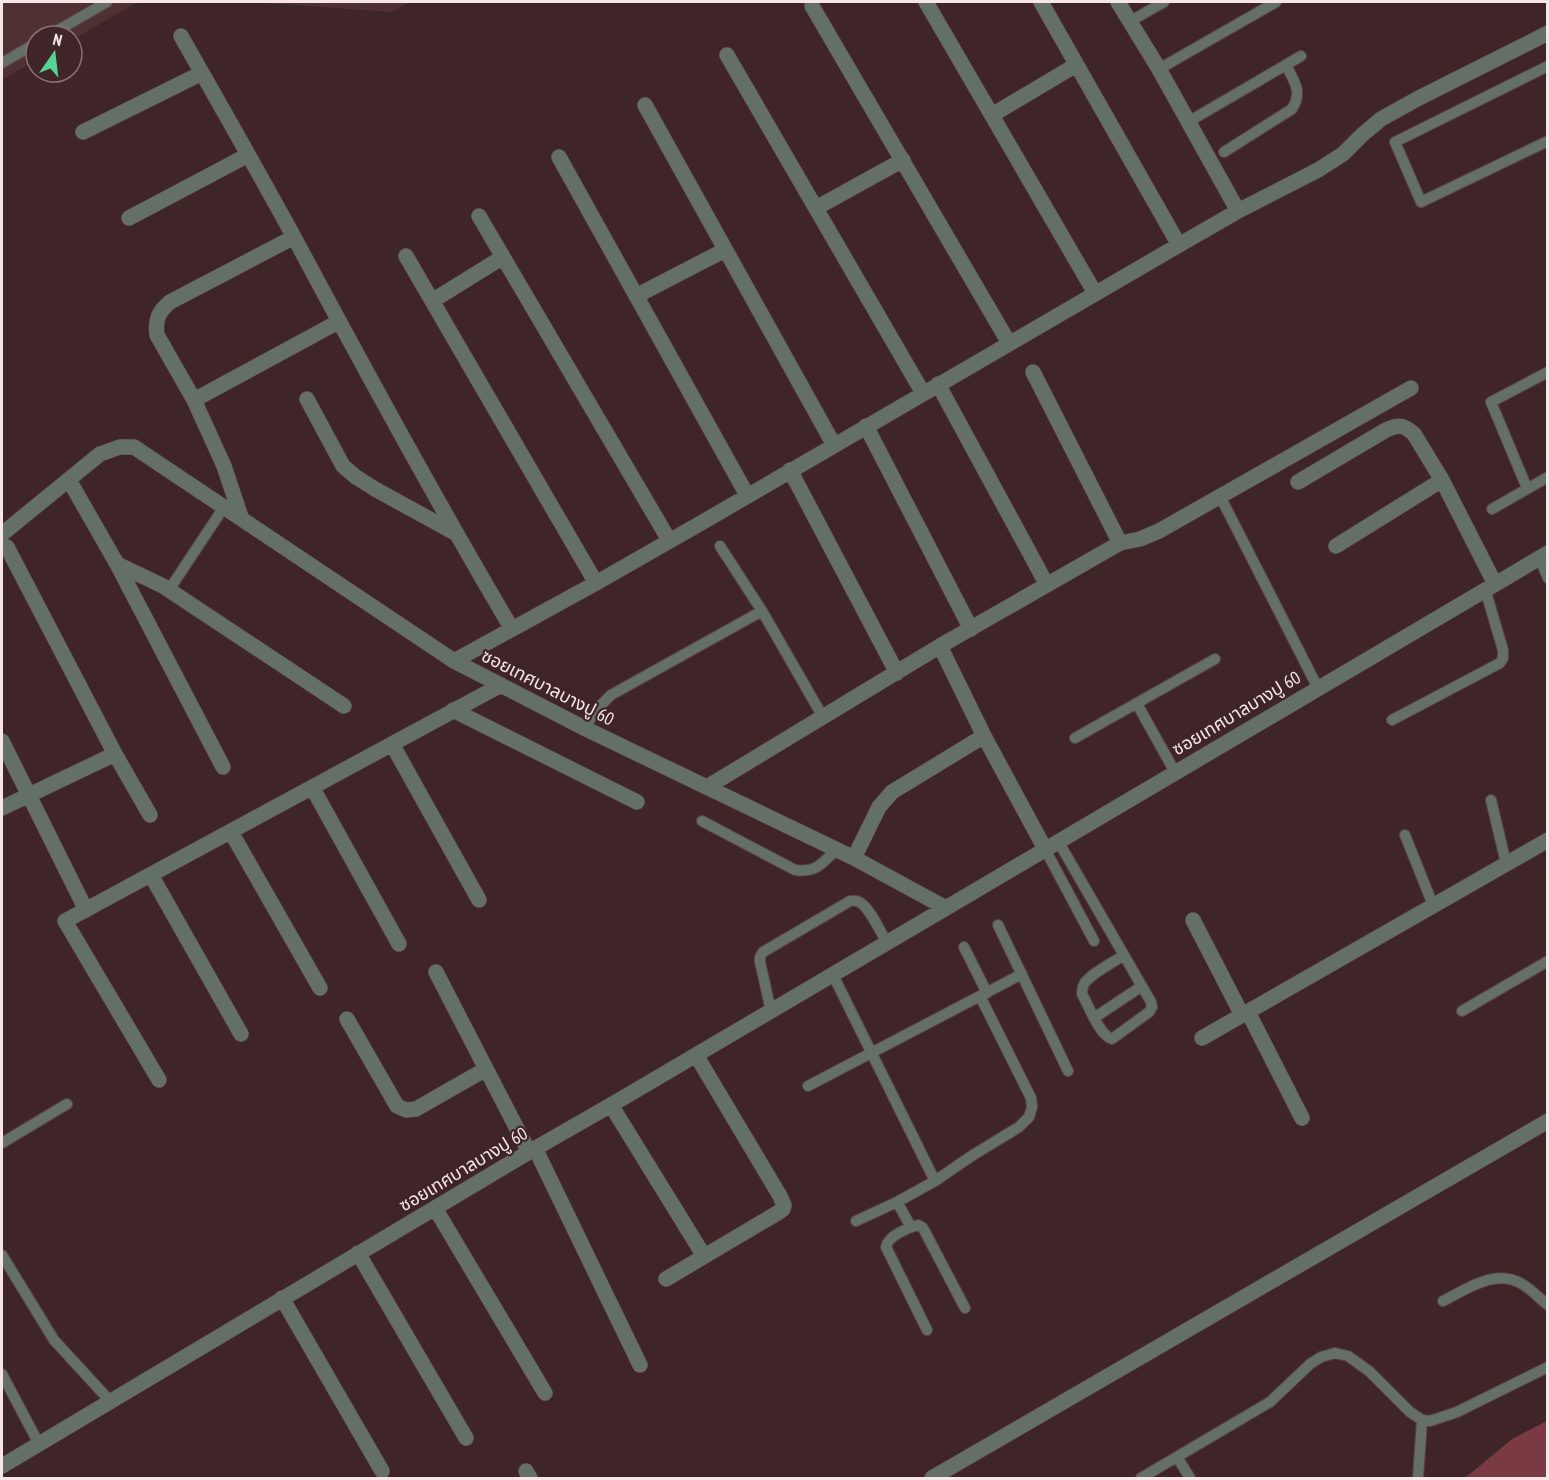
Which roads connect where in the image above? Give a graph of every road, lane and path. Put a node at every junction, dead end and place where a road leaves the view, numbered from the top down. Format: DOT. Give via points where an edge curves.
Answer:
graph roads {
  1 [pos="107,2"];
  2 [pos="926,2"];
  3 [pos="1041,2"];
  4 [pos="1118,2"];
  5 [pos="1164,2"];
  6 [pos="1276,2"];
  7 [pos="813,6"];
  8 [pos="1129,22"];
  9 [pos="69,24"];
  10 [pos="1548,33"];
  11 [pos="182,36"];
  12 [pos="24,50"];
  13 [pos="727,55"];
  14 [pos="1301,56"];
  15 [pos="2,63"];
  16 [pos="1077,65"];
  17 [pos="1286,65"];
  18 [pos="1548,66"];
  19 [pos="1159,69"];
  20 [pos="202,73"];
  21 [pos="645,105"];
  22 [pos="992,115"];
  23 [pos="1188,122"];
  24 [pos="82,132"];
  25 [pos="1548,141"];
  26 [pos="1224,152"];
  27 [pos="248,155"];
  28 [pos="558,157"];
  29 [pos="903,160"];
  30 [pos="816,208"];
  31 [pos="1238,211"];
  32 [pos="479,216"];
  33 [pos="129,218"];
  34 [pos="294,237"];
  35 [pos="1179,245"];
  36 [pos="725,250"];
  37 [pos="406,256"];
  38 [pos="503,257"];
  39 [pos="1095,293"];
  40 [pos="636,296"];
  41 [pos="432,301"];
  42 [pos="338,322"];
  43 [pos="1009,343"];
  44 [pos="1033,372"];
  45 [pos="1548,372"];
  46 [pos="938,384"];
  47 [pos="1411,388"];
  48 [pos="923,393"];
  49 [pos="307,399"];
  50 [pos="194,400"];
  51 [pos="866,426"];
  52 [pos="834,445"];
  53 [pos="790,471"];
  54 [pos="1548,477"];
  55 [pos="69,480"];
  56 [pos="1442,480"];
  57 [pos="1298,482"];
  58 [pos="1527,488"];
  59 [pos="747,495"];
  60 [pos="1224,504"];
  61 [pos="224,507"];
  62 [pos="1492,508"];
  63 [pos="241,517"];
  64 [pos="455,533"];
  65 [pos="669,540"];
  66 [pos="4,541"];
  67 [pos="1120,543"];
  68 [pos="720,546"];
  69 [pos="1336,546"];
  70 [pos="1543,555"];
  71 [pos="117,564"];
  72 [pos="1548,578"];
  73 [pos="596,583"];
  74 [pos="1047,585"];
  75 [pos="1490,586"];
  76 [pos="169,590"];
  77 [pos="762,612"];
  78 [pos="512,629"];
  79 [pos="971,629"];
  80 [pos="940,646"];
  81 [pos="1215,659"];
  82 [pos="454,661"];
  83 [pos="897,673"];
  84 [pos="501,685"];
  85 [pos="1318,688"];
  86 [pos="1137,704"];
  87 [pos="344,706"];
  88 [pos="453,710"];
  89 [pos="823,717"];
  90 [pos="1392,720"];
  91 [pos="584,728"];
  92 [pos="984,736"];
  93 [pos="1075,738"];
  94 [pos="2,741"];
  95 [pos="392,744"];
  96 [pos="115,754"];
  97 [pos="223,767"];
  98 [pos="1175,772"];
  99 [pos="312,787"];
  100 [pos="707,787"];
  101 [pos="28,795"];
  102 [pos="1491,801"];
  103 [pos="637,802"];
  104 [pos="2,808"];
  105 [pos="150,814"];
  106 [pos="702,821"];
  107 [pos="231,831"];
  108 [pos="1405,835"];
  109 [pos="1548,840"];
  110 [pos="1051,845"];
  111 [pos="837,849"];
  112 [pos="854,858"];
  113 [pos="1506,863"];
  114 [pos="151,875"];
  115 [pos="479,900"];
  116 [pos="1433,905"];
  117 [pos="946,908"];
  118 [pos="86,910"];
  119 [pos="1193,920"];
  120 [pos="998,925"];
  121 [pos="1094,941"];
  122 [pos="887,943"];
  123 [pos="399,944"];
  124 [pos="964,947"];
  125 [pos="1124,955"];
  126 [pos="1548,961"];
  127 [pos="436,972"];
  128 [pos="1022,974"];
  129 [pos="833,975"];
  130 [pos="1142,986"];
  131 [pos="320,988"];
  132 [pos="984,994"];
  133 [pos="771,1011"];
  134 [pos="1462,1011"];
  135 [pos="1245,1013"];
  136 [pos="1094,1018"];
  137 [pos="347,1019"];
  138 [pos="241,1034"];
  139 [pos="1202,1038"];
  140 [pos="872,1052"];
  141 [pos="696,1055"];
  142 [pos="486,1069"];
  143 [pos="1068,1071"];
  144 [pos="159,1080"];
  145 [pos="808,1086"];
  146 [pos="67,1104"];
  147 [pos="611,1105"];
  148 [pos="1302,1118"];
  149 [pos="1548,1121"];
  150 [pos="2,1143"];
  151 [pos="532,1150"];
  152 [pos="935,1181"];
  153 [pos="897,1202"];
  154 [pos="435,1208"];
  155 [pos="856,1221"];
  156 [pos="911,1227"];
  157 [pos="358,1253"];
  158 [pos="2,1255"];
  159 [pos="704,1256"];
  160 [pos="666,1279"];
  161 [pos="282,1298"];
  162 [pos="1443,1301"];
  163 [pos="1548,1305"];
  164 [pos="965,1308"];
  165 [pos="927,1329"];
  166 [pos="640,1365"];
  167 [pos="1548,1367"];
  168 [pos="2,1374"];
  169 [pos="545,1393"];
  170 [pos="110,1401"];
  171 [pos="1422,1420"];
  172 [pos="466,1438"];
  173 [pos="39,1444"];
  174 [pos="1177,1457"];
  175 [pos="2,1466"];
  176 [pos="382,1472"];
  177 [pos="932,1479"];
  178 [pos="1141,1479"];
  179 [pos="1190,1479"];
  180 [pos="1418,1479"];
  1 -- 9 [label="lane"];
  2 -- 22 [label="street"];
  3 -- 16 [label="street"];
  4 -- 8 [label="street"];
  5 -- 8 [label="lane"];
  6 -- 19 [label="lane"];
  7 -- 29 [label="street"];
  8 -- 19 [label="street"];
  10 -- 31 [label="street" via="1381,119 1343,154"];
  11 -- 20 [label="street"];
  12 -- 15 [label="lane"];
  13 -- 30 [label="street"];
  14 -- 17 [label="lane"];
  16 -- 22 [label="street"];
  16 -- 35 [label="street"];
  17 -- 23 [label="lane"];
  17 -- 26 [label="lane" via="1297,90 1292,109"];
  18 -- 25 [label="lane" via="1395,142 1421,202"];
  19 -- 23 [label="street"];
  20 -- 24 [label="street"];
  20 -- 27 [label="street"];
  21 -- 36 [label="street"];
  22 -- 39 [label="street"];
  23 -- 31 [label="street"];
  27 -- 33 [label="street"];
  27 -- 34 [label="street"];
  28 -- 40 [label="street"];
  29 -- 30 [label="street"];
  29 -- 43 [label="street"];
  30 -- 48 [label="street"];
  31 -- 35 [label="street"];
  32 -- 38 [label="street"];
  34 -- 42 [label="street"];
  34 -- 50 [label="street" via="170,302 158,315 157,335"];
  35 -- 39 [label="street"];
  36 -- 40 [label="street"];
  36 -- 52 [label="street"];
  37 -- 41 [label="street"];
  38 -- 41 [label="street"];
  38 -- 65 [label="street"];
  39 -- 43 [label="street"];
  40 -- 59 [label="street"];
  41 -- 73 [label="street"];
  42 -- 50 [label="street"];
  42 -- 64 [label="street"];
  43 -- 46 [label="street"];
  44 -- 67 [label="street"];
  45 -- 58 [label="lane" via="1491,402"];
  46 -- 48 [label="street"];
  46 -- 74 [label="street"];
  47 -- 67 [label="street" via="1159,531"];
  48 -- 51 [label="street"];
  49 -- 64 [label="street" via="343,466 375,489"];
  50 -- 63 [label="street" via="224,466"];
  51 -- 52 [label="street"];
  51 -- 79 [label="street"];
  52 -- 53 [label="street"];
  53 -- 59 [label="street"];
  53 -- 83 [label="street"];
  54 -- 58 [label="lane"];
  55 -- 61 [label="street, ซอยเทศบาลบางปู 60" via="100,454 134,447"];
  55 -- 66 [label="street, ซอยเทศบาลบางปู 60"];
  55 -- 71 [label="street"];
  56 -- 57 [label="street" via="1414,434 1395,426"];
  56 -- 69 [label="street"];
  56 -- 75 [label="street"];
  58 -- 62 [label="lane"];
  59 -- 65 [label="street"];
  60 -- 85 [label="lane"];
  61 -- 63 [label="street, ซอยเทศบาลบางปู 60"];
  61 -- 76 [label="lane"];
  63 -- 82 [label="street, ซอยเทศบาลบางปู 60"];
  64 -- 78 [label="street"];
  65 -- 73 [label="street"];
  66 -- 96 [label="street"];
  67 -- 74 [label="street"];
  68 -- 77 [label="lane"];
  70 -- 72 [label="lane"];
  70 -- 75 [label="street, ซอยเทศบาลบางปู 60"];
  71 -- 76 [label="street"];
  71 -- 97 [label="street"];
  73 -- 78 [label="street"];
  74 -- 79 [label="street"];
  75 -- 85 [label="street, ซอยเทศบาลบางปู 60"];
  75 -- 90 [label="lane" via="1503,650 1500,663"];
  76 -- 87 [label="street"];
  77 -- 89 [label="lane"];
  77 -- 91 [label="lane" via="611,695"];
  78 -- 82 [label="street"];
  79 -- 80 [label="street"];
  80 -- 83 [label="street"];
  80 -- 92 [label="street"];
  81 -- 86 [label="lane"];
  82 -- 84 [label="street, ซอยเทศบาลบางปู 60"];
  83 -- 89 [label="street"];
  84 -- 88 [label="street"];
  84 -- 91 [label="street, ซอยเทศบาลบางปู 60"];
  85 -- 98 [label="street, ซอยเทศบาลบางปู 60"];
  86 -- 93 [label="lane"];
  86 -- 98 [label="lane"];
  88 -- 95 [label="street"];
  88 -- 103 [label="street"];
  89 -- 100 [label="street"];
  91 -- 100 [label="street, ซอยเทศบาลบางปู 60"];
  92 -- 110 [label="street"];
  92 -- 112 [label="street" via="892,792 879,807"];
  94 -- 101 [label="street"];
  95 -- 99 [label="street"];
  95 -- 115 [label="street"];
  96 -- 101 [label="street"];
  96 -- 105 [label="street"];
  98 -- 110 [label="street, ซอยเทศบาลบางปู 60"];
  99 -- 107 [label="street"];
  99 -- 123 [label="street"];
  100 -- 111 [label="street, ซอยเทศบาลบางปู 60"];
  101 -- 104 [label="street"];
  101 -- 118 [label="street"];
  102 -- 113 [label="lane"];
  106 -- 111 [label="lane" via="795,870 807,872"];
  107 -- 114 [label="street"];
  107 -- 131 [label="street"];
  108 -- 116 [label="lane"];
  109 -- 113 [label="street"];
  110 -- 117 [label="street, ซอยเทศบาลบางปู 60"];
  110 -- 121 [label="lane"];
  110 -- 125 [label="lane"];
  111 -- 112 [label="street, ซอยเทศบาลบางปู 60"];
  112 -- 117 [label="street, ซอยเทศบาลบางปู 60"];
  113 -- 116 [label="street"];
  114 -- 118 [label="street"];
  114 -- 138 [label="street"];
  116 -- 135 [label="street"];
  117 -- 122 [label="street, ซอยเทศบาลบางปู 60"];
  118 -- 144 [label="street" via="65,921"];
  119 -- 135 [label="street"];
  120 -- 128 [label="lane"];
  122 -- 129 [label="street, ซอยเทศบาลบางปู 60"];
  122 -- 133 [label="lane" via="862,903 850,901 763,952 760,962"];
  124 -- 132 [label="lane"];
  125 -- 130 [label="lane"];
  125 -- 136 [label="lane" via="1084,984 1082,994"];
  126 -- 134 [label="lane"];
  127 -- 142 [label="street"];
  128 -- 132 [label="lane"];
  128 -- 143 [label="lane"];
  129 -- 133 [label="street, ซอยเทศบาลบางปู 60"];
  129 -- 140 [label="lane"];
  130 -- 136 [label="lane"];
  130 -- 136 [label="lane" via="1152,1007 1118,1037 1106,1038"];
  132 -- 140 [label="lane"];
  132 -- 152 [label="lane" via="1032,1107 1019,1127"];
  133 -- 141 [label="street, ซอยเทศบาลบางปู 60"];
  135 -- 139 [label="street"];
  135 -- 148 [label="street"];
  137 -- 142 [label="street" via="397,1106 406,1110 416,1109"];
  140 -- 145 [label="lane"];
  140 -- 152 [label="lane"];
  141 -- 147 [label="street, ซอยเทศบาลบางปู 60"];
  141 -- 159 [label="street" via="784,1205 779,1212"];
  142 -- 151 [label="street"];
  146 -- 150 [label="lane"];
  147 -- 151 [label="street, ซอยเทศบาลบางปู 60"];
  147 -- 159 [label="street"];
  149 -- 177 [label="street"];
  151 -- 154 [label="street, ซอยเทศบาลบางปู 60"];
  151 -- 166 [label="street"];
  152 -- 153 [label="lane"];
  153 -- 155 [label="lane"];
  153 -- 156 [label="lane"];
  154 -- 157 [label="street, ซอยเทศบาลบางปู 60"];
  154 -- 169 [label="street"];
  156 -- 164 [label="lane" via="923,1228"];
  156 -- 165 [label="lane" via="891,1239 886,1247"];
  157 -- 161 [label="street, ซอยเทศบาลบางปู 60"];
  157 -- 172 [label="street"];
  158 -- 170 [label="lane" via="54,1340"];
  159 -- 160 [label="street"];
  161 -- 170 [label="street, ซอยเทศบาลบางปู 60"];
  161 -- 176 [label="street"];
  162 -- 163 [label="lane" via="1484,1280 1508,1278 1521,1283"];
  167 -- 171 [label="lane" via="1456,1412"];
  168 -- 173 [label="lane"];
  170 -- 173 [label="street, ซอยเทศบาลบางปู 60"];
  171 -- 174 [label="lane" via="1369,1371 1348,1356 1335,1353 1310,1364 1270,1402"];
  171 -- 180 [label="lane"];
  173 -- 175 [label="street, ซอยเทศบาลบางปู 60"];
  174 -- 178 [label="lane"];
  174 -- 179 [label="lane"];
}
